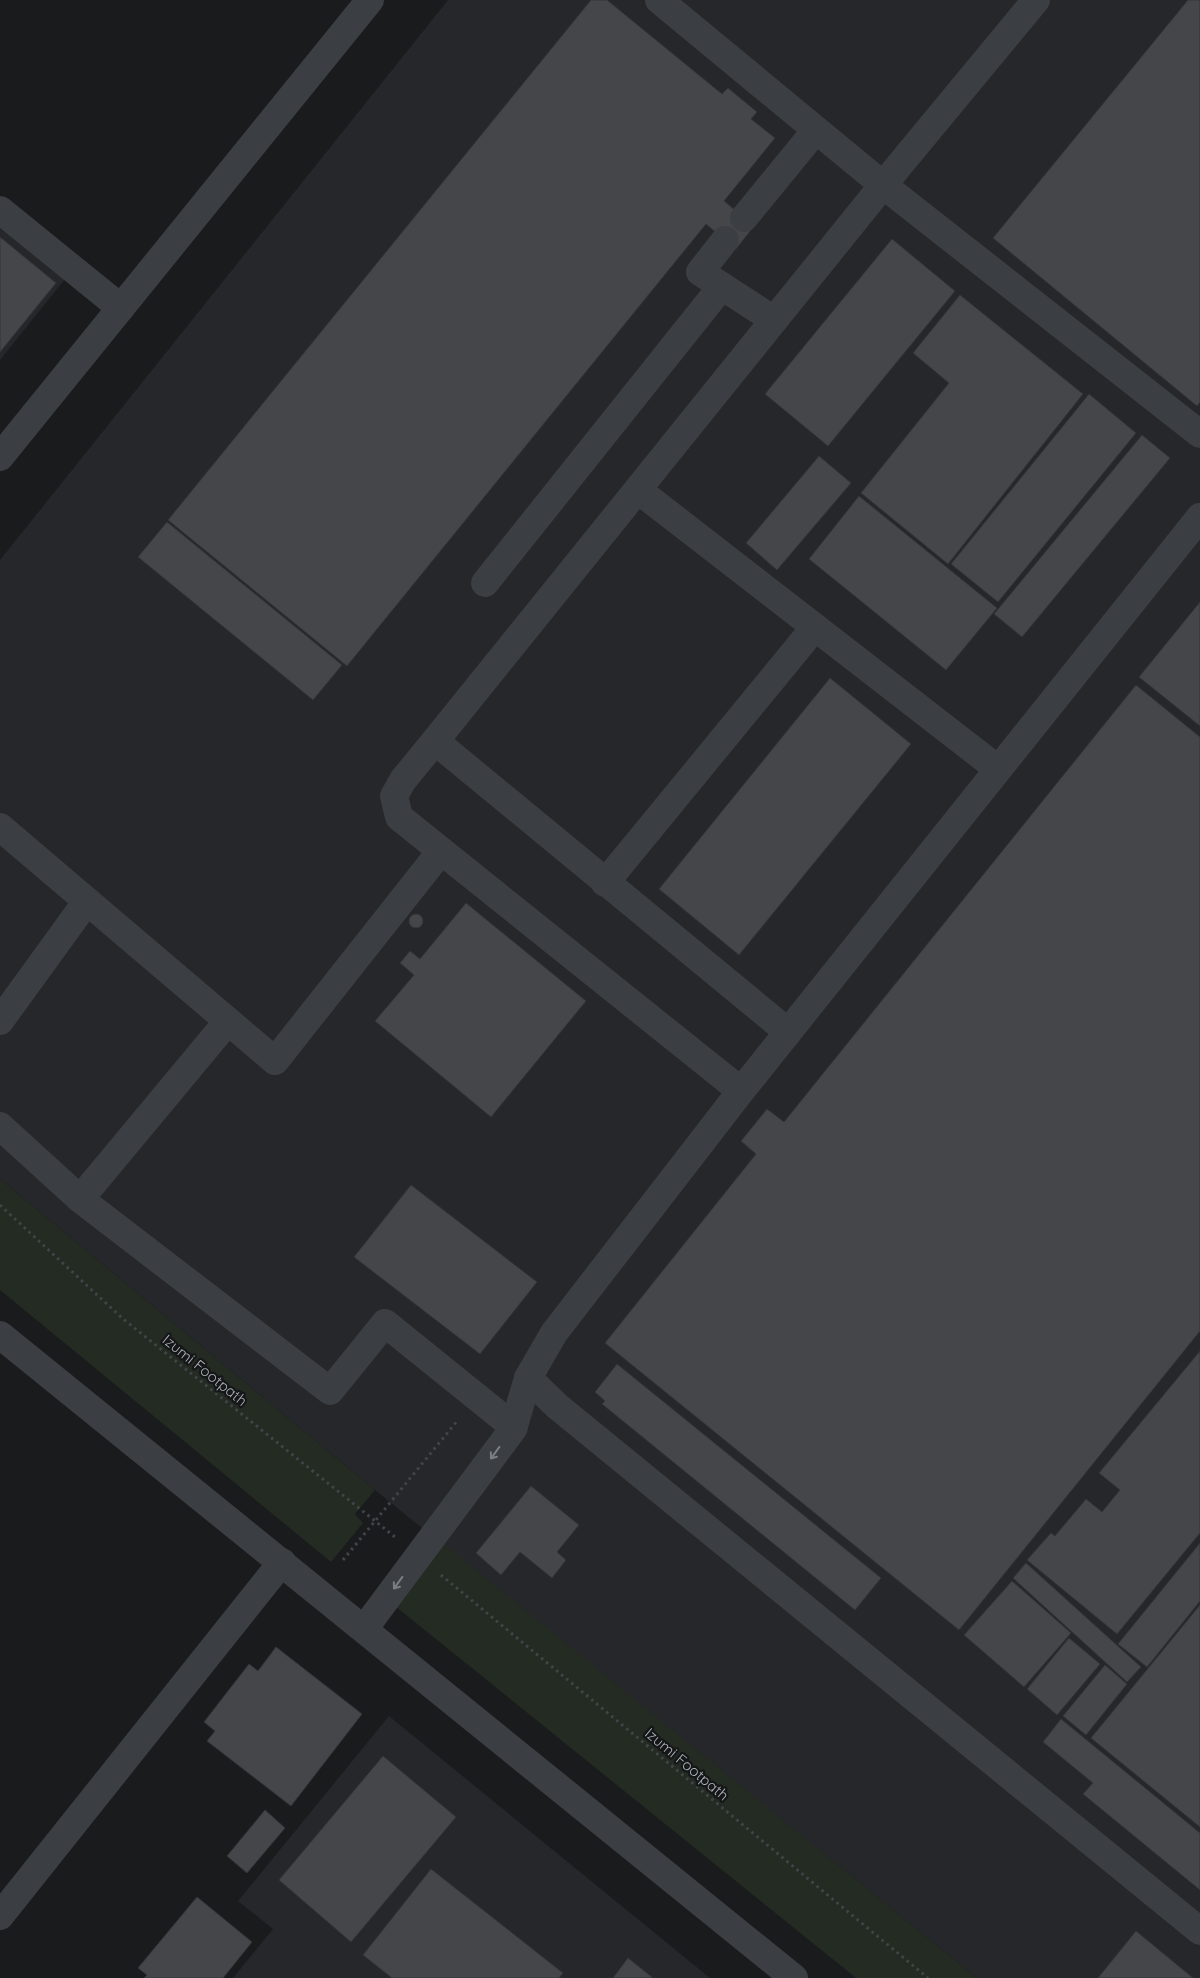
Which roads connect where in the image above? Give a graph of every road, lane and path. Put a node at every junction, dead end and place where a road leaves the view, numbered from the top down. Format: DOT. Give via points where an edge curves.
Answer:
graph roads {
  1 [pos="370,0"];
  2 [pos="659,0"];
  3 [pos="1036,0"];
  4 [pos="816,130"];
  5 [pos="883,185"];
  6 [pos="0,210"];
  7 [pos="744,218"];
  8 [pos="725,240"];
  9 [pos="722,286"];
  10 [pos="120,308"];
  11 [pos="774,320"];
  12 [pos="1200,434"];
  13 [pos="0,457"];
  14 [pos="638,490"];
  15 [pos="1200,517"];
  16 [pos="485,583"];
  17 [pos="815,627"];
  18 [pos="435,741"];
  19 [pos="998,769"];
  20 [pos="0,827"];
  21 [pos="441,851"];
  22 [pos="605,883"];
  23 [pos="87,901"];
  24 [pos="0,1021"];
  25 [pos="228,1021"];
  26 [pos="788,1032"];
  27 [pos="741,1091"];
  28 [pos="0,1126"];
  29 [pos="80,1199"];
  30 [pos="0,1205"];
  31 [pos="0,1335"];
  32 [pos="528,1378"];
  33 [pos="460,1418"];
  34 [pos="514,1427"];
  35 [pos="375,1521"];
  36 [pos="396,1538"];
  37 [pos="343,1560"];
  38 [pos="282,1562"];
  39 [pos="439,1573"];
  40 [pos="364,1629"];
  41 [pos="0,1916"];
  42 [pos="1200,1931"];
  43 [pos="794,1978"];
  44 [pos="928,1978"];
  1 -- 10 [label="street"];
  2 -- 4 [label="street"];
  3 -- 5 [label="street"];
  4 -- 5 [label="street"];
  4 -- 7 [label="street"];
  5 -- 11 [label="street"];
  5 -- 12 [label="street"];
  6 -- 10 [label="street"];
  8 -- 9 [label="street" via="700,272"];
  9 -- 11 [label="street"];
  9 -- 16 [label="street"];
  10 -- 13 [label="street"];
  11 -- 14 [label="street"];
  14 -- 17 [label="street"];
  14 -- 18 [label="street"];
  15 -- 19 [label="street"];
  17 -- 19 [label="street"];
  17 -- 22 [label="street"];
  18 -- 21 [label="street" via="394,796 399,817"];
  18 -- 22 [label="street"];
  19 -- 26 [label="street"];
  20 -- 23 [label="street"];
  21 -- 25 [label="street" via="275,1061"];
  21 -- 27 [label="street"];
  22 -- 26 [label="street"];
  23 -- 24 [label="street"];
  23 -- 25 [label="street"];
  25 -- 29 [label="street"];
  26 -- 27 [label="street"];
  27 -- 32 [label="street" via="554,1333"];
  28 -- 29 [label="street"];
  29 -- 34 [label="street" via="330,1391 385,1323"];
  30 -- 35 [label="path, Izumi Footpath" via="122,1318"];
  31 -- 38 [label="street"];
  32 -- 34 [label="street"];
  32 -- 42 [label="street" via="557,1406"];
  33 -- 35 [label="path"];
  34 -- 40 [label="street, one-way"];
  35 -- 36 [label="path, Izumi Footpath"];
  35 -- 37 [label="path"];
  38 -- 40 [label="street"];
  38 -- 41 [label="street"];
  39 -- 44 [label="path, Izumi Footpath"];
  40 -- 43 [label="street"];
}
